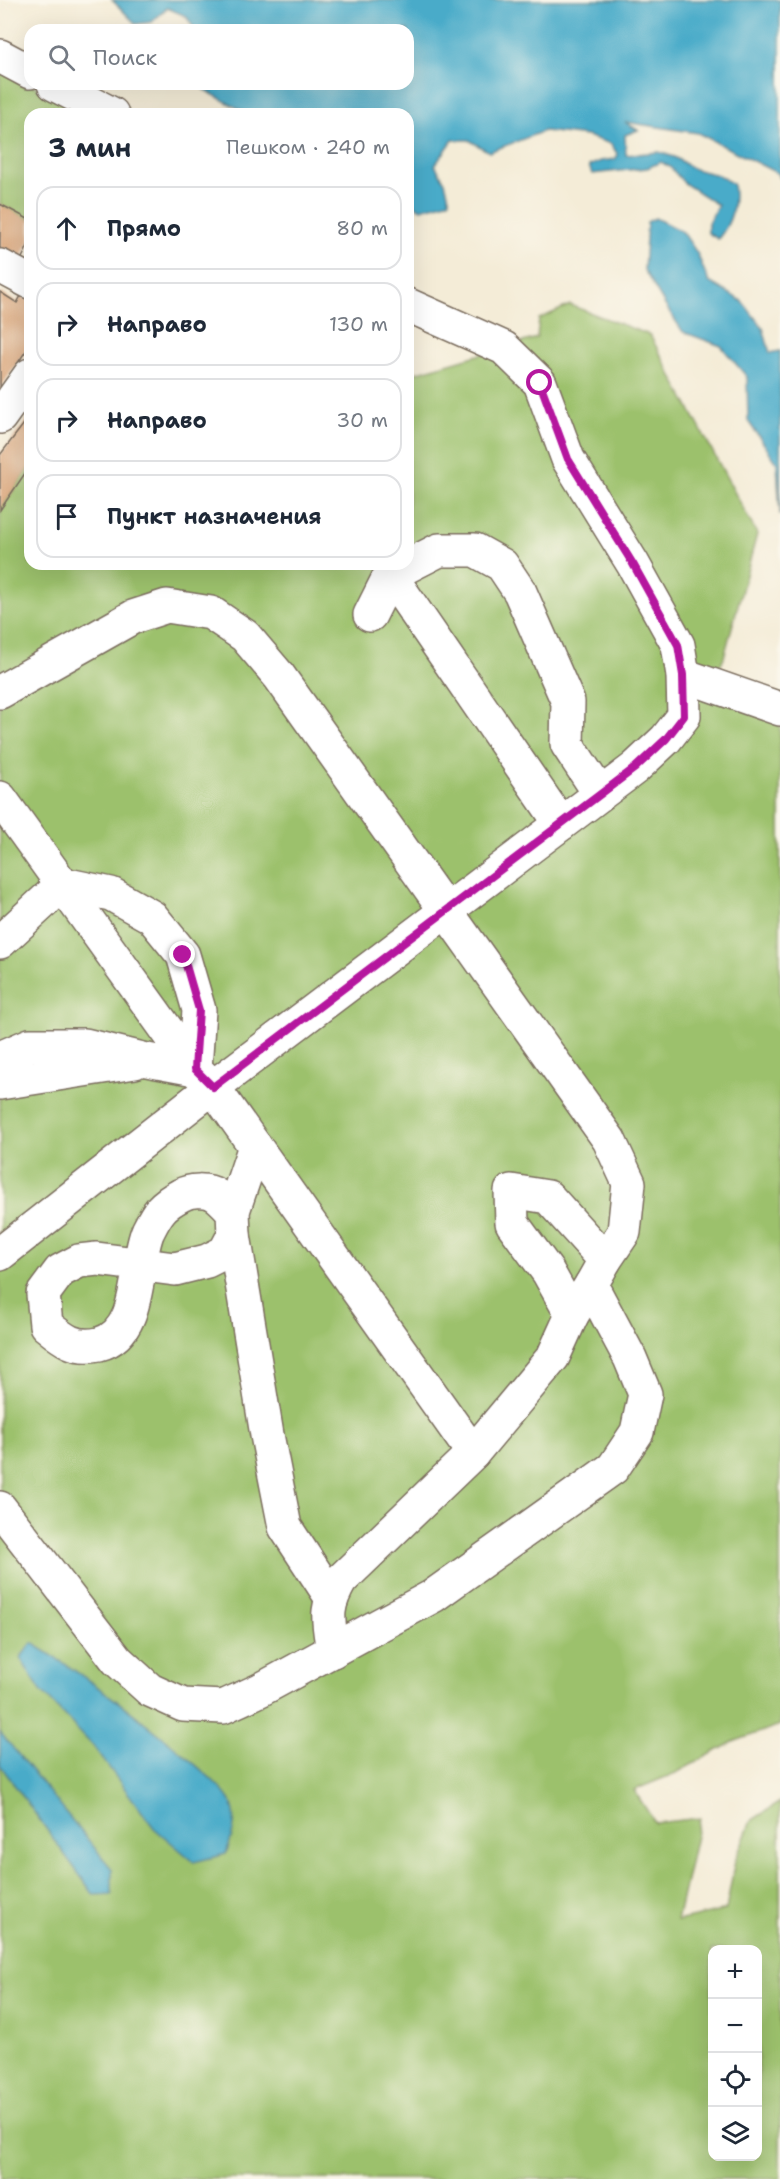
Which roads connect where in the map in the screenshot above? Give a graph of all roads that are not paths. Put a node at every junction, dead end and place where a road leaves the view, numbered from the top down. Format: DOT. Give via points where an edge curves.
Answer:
graph roads {
  1 [pos="0,56"];
  2 [pos="24,69"];
  3 [pos="66,90"];
  4 [pos="100,108"];
  5 [pos="0,266"];
  6 [pos="24,279"];
  7 [pos="414,308"];
  8 [pos="24,383"];
  9 [pos="0,417"];
  10 [pos="414,563"];
  11 [pos="400,570"];
  12 [pos="390,575"];
  13 [pos="370,615"];
  14 [pos="683,675"];
  15 [pos="0,692"];
  16 [pos="780,709"];
  17 [pos="567,744"];
  18 [pos="525,771"];
  19 [pos="600,794"];
  20 [pos="0,798"];
  21 [pos="561,824"];
  22 [pos="63,884"];
  23 [pos="446,912"];
  24 [pos="0,942"];
  25 [pos="0,1058"];
  26 [pos="147,1060"];
  27 [pos="204,1078"];
  28 [pos="0,1083"];
  29 [pos="255,1146"];
  30 [pos="234,1223"];
  31 [pos="0,1254"];
  32 [pos="598,1273"];
  33 [pos="572,1314"];
  34 [pos="473,1453"];
  35 [pos="0,1508"];
  36 [pos="331,1597"];
  37 [pos="333,1650"];
  1 -- 2 [label="lane"];
  3 -- 4 [label="lane"];
  5 -- 6 [label="lane"];
  7 -- 14 [label="lane" via="504,348 540,383 568,459 678,645"];
  8 -- 9 [label="lane"];
  10 -- 17 [label="lane" via="439,550 475,550 502,565 520,592 568,702"];
  11 -- 12 [label="lane"];
  12 -- 13 [label="lane"];
  12 -- 18 [label="lane"];
  14 -- 16 [label="lane"];
  14 -- 19 [label="lane" via="684,716 635,768"];
  15 -- 23 [label="lane" via="133,617 167,606 211,613 245,636 279,676"];
  17 -- 18 [label="lane"];
  17 -- 19 [label="lane"];
  18 -- 21 [label="lane"];
  19 -- 21 [label="lane"];
  20 -- 22 [label="lane"];
  21 -- 23 [label="lane"];
  22 -- 24 [label="lane"];
  22 -- 27 [label="lane"];
  22 -- 27 [label="lane" via="111,894 152,917 183,955 199,1010"];
  23 -- 27 [label="lane"];
  23 -- 32 [label="lane" via="590,1111 629,1183 624,1232"];
  25 -- 26 [label="lane" via="30,1044 85,1044"];
  26 -- 27 [label="lane"];
  26 -- 28 [label="lane"];
  27 -- 29 [label="lane"];
  27 -- 31 [label="lane"];
  29 -- 30 [label="lane"];
  29 -- 34 [label="lane"];
  30 -- 30 [label="lane" via="215,1193 189,1191 163,1205 147,1233 140,1266 175,1269 207,1262 225,1252"];
  30 -- 36 [label="lane" via="285,1527"];
  32 -- 33 [label="lane"];
  32 -- 33 [label="lane" via="548,1197 511,1191 512,1223 548,1272"];
  32 -- 37 [label="lane" via="645,1394 637,1432 613,1468 433,1596"];
  33 -- 34 [label="lane" via="553,1357"];
  34 -- 36 [label="lane" via="341,1580"];
  35 -- 37 [label="lane" via="117,1660 150,1690 183,1705 223,1707"];
  36 -- 37 [label="lane" via="328,1617"];
}
